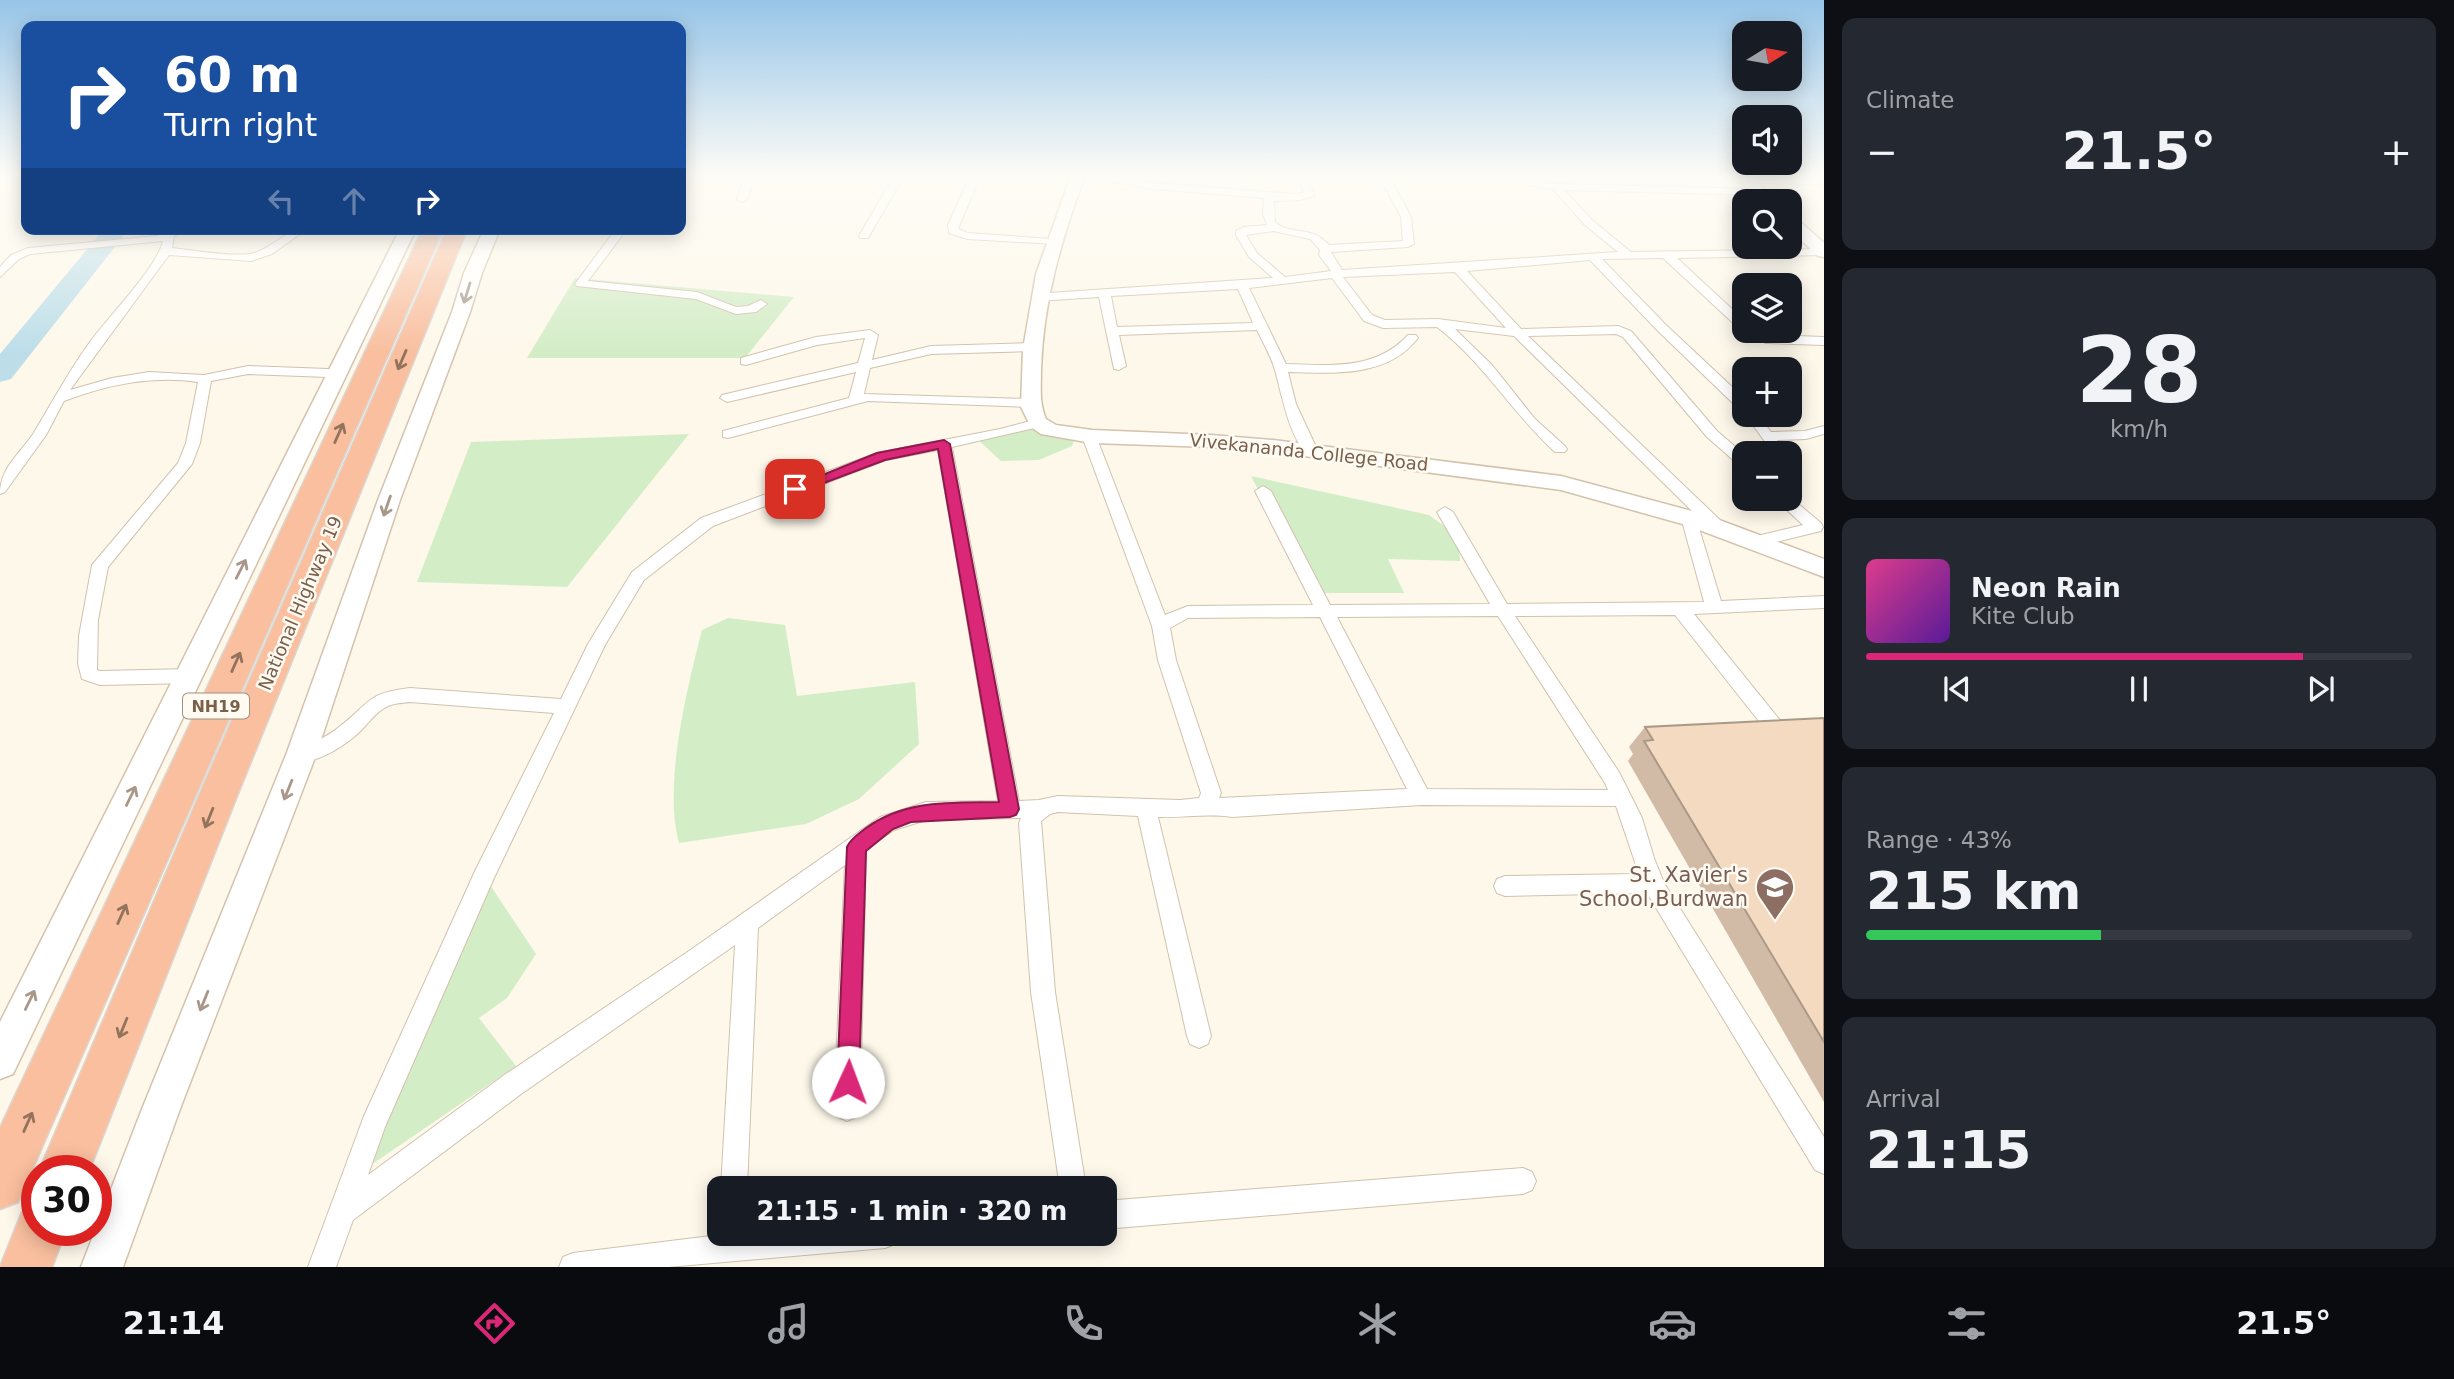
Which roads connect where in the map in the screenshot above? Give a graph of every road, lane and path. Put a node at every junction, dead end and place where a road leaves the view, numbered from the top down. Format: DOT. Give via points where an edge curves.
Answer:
graph roads {
  1 [pos="293,235"];
  2 [pos="405,235"];
  3 [pos="430,235"];
  4 [pos="454,235"];
  5 [pos="489,235"];
  6 [pos="617,235"];
  7 [pos="965,235"];
  8 [pos="1054,235"];
  9 [pos="1241,235"];
  10 [pos="1309,235"];
  11 [pos="1409,235"];
  12 [pos="1604,235"];
  13 [pos="169,239"];
  14 [pos="1051,242"];
  15 [pos="1821,245"];
  16 [pos="1325,249"];
  17 [pos="1665,254"];
  18 [pos="1628,255"];
  19 [pos="1592,256"];
  20 [pos="1458,268"];
  21 [pos="0,274"];
  22 [pos="1337,275"];
  23 [pos="1283,281"];
  24 [pos="1242,285"];
  25 [pos="1104,293"];
  26 [pos="1038,297"];
  27 [pos="761,304"];
  28 [pos="1732,318"];
  29 [pos="1438,323"];
  30 [pos="1262,326"];
  31 [pos="1662,328"];
  32 [pos="1618,330"];
  33 [pos="1112,331"];
  34 [pos="1518,333"];
  35 [pos="1412,338"];
  36 [pos="1802,341"];
  37 [pos="1824,341"];
  38 [pos="1031,347"];
  39 [pos="746,361"];
  40 [pos="865,365"];
  41 [pos="1119,366"];
  42 [pos="1281,368"];
  43 [pos="328,373"];
  44 [pos="205,379"];
  45 [pos="1732,394"];
  46 [pos="727,398"];
  47 [pos="58,399"];
  48 [pos="855,401"];
  49 [pos="1034,413"];
  50 [pos="1761,427"];
  51 [pos="1824,430"];
  52 [pos="727,434"];
  53 [pos="1089,436"];
  54 [pos="1769,436"];
  55 [pos="1772,441"];
  56 [pos="944,444"];
  57 [pos="1310,449"];
  58 [pos="1560,449"];
  59 [pos="1732,452"];
  60 [pos="0,489"];
  61 [pos="1263,491"];
  62 [pos="1798,511"];
  63 [pos="1445,512"];
  64 [pos="1689,517"];
  65 [pos="1715,525"];
  66 [pos="1821,529"];
  67 [pos="1759,541"];
  68 [pos="1824,569"];
  69 [pos="1824,602"];
  70 [pos="1714,607"];
  71 [pos="1680,609"];
  72 [pos="1325,611"];
  73 [pos="1503,611"];
  74 [pos="1161,626"];
  75 [pos="191,676"];
  76 [pos="565,707"];
  77 [pos="1776,729"];
  78 [pos="301,755"];
  79 [pos="1421,797"];
  80 [pos="1622,798"];
  81 [pos="1207,805"];
  82 [pos="1040,808"];
  83 [pos="1146,808"];
  84 [pos="1010,809"];
  85 [pos="856,847"];
  86 [pos="1653,883"];
  87 [pos="1505,886"];
  88 [pos="747,924"];
  89 [pos="1199,1036"];
  90 [pos="0,1061"];
  91 [pos="847,1108"];
  92 [pos="71,1155"];
  93 [pos="1824,1161"];
  94 [pos="735,1176"];
  95 [pos="1071,1176"];
  96 [pos="1523,1181"];
  97 [pos="0,1184"];
  98 [pos="342,1212"];
  99 [pos="1117,1214"];
  100 [pos="34,1246"];
  101 [pos="707,1246"];
  102 [pos="25,1267"];
  103 [pos="102,1267"];
  104 [pos="322,1267"];
  105 [pos="573,1267"];
  1 -- 13 [label="street" via="251,258"];
  75 -- 2 [label="main road, one-way"];
  97 -- 3 [label="highway, NH19, one-way"];
  4 -- 92 [label="highway, National Highway 19 / NH19, one-way"];
  5 -- 78 [label="main road, one-way" via="389,500"];
  6 -- 27 [label="street" via="581,284 697,296 739,312"];
  7 -- 14 [label="street"];
  8 -- 14 [label="main road"];
  9 -- 23 [label="street"];
  10 -- 16 [label="street"];
  11 -- 16 [label="street" via="1408,244"];
  12 -- 18 [label="street"];
  13 -- 21 [label="street" via="28,251 15,257"];
  13 -- 47 [label="street"];
  14 -- 26 [label="main road"];
  15 -- 17 [label="street"];
  16 -- 22 [label="street"];
  17 -- 18 [label="street"];
  17 -- 28 [label="street"];
  18 -- 19 [label="street"];
  19 -- 20 [label="street"];
  19 -- 31 [label="street"];
  20 -- 22 [label="street"];
  20 -- 34 [label="street"];
  22 -- 23 [label="street"];
  22 -- 29 [label="street" via="1374,322"];
  23 -- 24 [label="street"];
  24 -- 25 [label="street"];
  24 -- 30 [label="street"];
  25 -- 26 [label="street"];
  25 -- 33 [label="street"];
  26 -- 38 [label="main road"];
  29 -- 34 [label="street"];
  29 -- 58 [label="street" via="1460,339"];
  30 -- 33 [label="street"];
  30 -- 42 [label="street"];
  31 -- 32 [label="street"];
  31 -- 45 [label="street"];
  32 -- 34 [label="street"];
  32 -- 59 [label="street" via="1636,343"];
  33 -- 41 [label="street"];
  34 -- 65 [label="street"];
  35 -- 42 [label="street" via="1400,354 1377,364"];
  36 -- 37 [label="street"];
  38 -- 40 [label="street" via="931,350"];
  38 -- 49 [label="main road"];
  39 -- 40 [label="street" via="816,341 870,334"];
  40 -- 46 [label="street"];
  40 -- 48 [label="street"];
  42 -- 57 [label="street" via="1289,404"];
  43 -- 44 [label="street" via="233,371"];
  44 -- 47 [label="street" via="153,373"];
  44 -- 75 [label="street" via="185,464 100,565 93,582 85,660 88,674 100,678"];
  47 -- 60 [label="street" via="39,435"];
  48 -- 49 [label="street" via="868,397"];
  48 -- 52 [label="street"];
  49 -- 53 [label="main road, Vivekananda College Road" via="1053,432"];
  49 -- 56 [label="street"];
  50 -- 54 [label="street"];
  51 -- 54 [label="street"];
  53 -- 57 [label="main road, Vivekananda College Road" via="1185,438"];
  53 -- 74 [label="street"];
  54 -- 55 [label="street"];
  56 -- 76 [label="street" via="882,456 707,522 688,534 638,576"];
  56 -- 84 [label="street"];
  57 -- 64 [label="main road, Vivekananda College Road" via="1559,483"];
  61 -- 72 [label="street"];
  62 -- 66 [label="street"];
  63 -- 73 [label="street"];
  64 -- 65 [label="main road, Vivekananda College Road"];
  64 -- 70 [label="street"];
  65 -- 67 [label="main road, Vivekananda College Road"];
  66 -- 67 [label="street"];
  67 -- 68 [label="main road, Vivekananda College Road"];
  69 -- 70 [label="street"];
  70 -- 71 [label="street"];
  71 -- 73 [label="street"];
  71 -- 77 [label="street"];
  72 -- 73 [label="street"];
  72 -- 74 [label="street" via="1188,612"];
  72 -- 79 [label="street"];
  73 -- 80 [label="street" via="1595,748"];
  74 -- 81 [label="street" via="1167,660 1211,793"];
  90 -- 75 [label="main road, one-way"];
  76 -- 78 [label="street" via="387,696 337,739"];
  76 -- 98 [label="street" via="373,1125"];
  78 -- 103 [label="main road, one-way"];
  79 -- 80 [label="street"];
  79 -- 81 [label="street" via="1232,808"];
  80 -- 86 [label="street"];
  81 -- 83 [label="street"];
  82 -- 83 [label="street" via="1058,804"];
  82 -- 84 [label="street"];
  82 -- 95 [label="street" via="1029,823 1043,992"];
  83 -- 89 [label="street"];
  84 -- 85 [label="street" via="910,814"];
  85 -- 88 [label="street"];
  85 -- 91 [label="street"];
  86 -- 87 [label="street"];
  86 -- 93 [label="street"];
  88 -- 94 [label="street"];
  88 -- 98 [label="street" via="512,1086"];
  96 -- 99 [label="street"];
  98 -- 104 [label="street"];
  100 -- 102 [label="highway"];
  101 -- 105 [label="street"];
}
